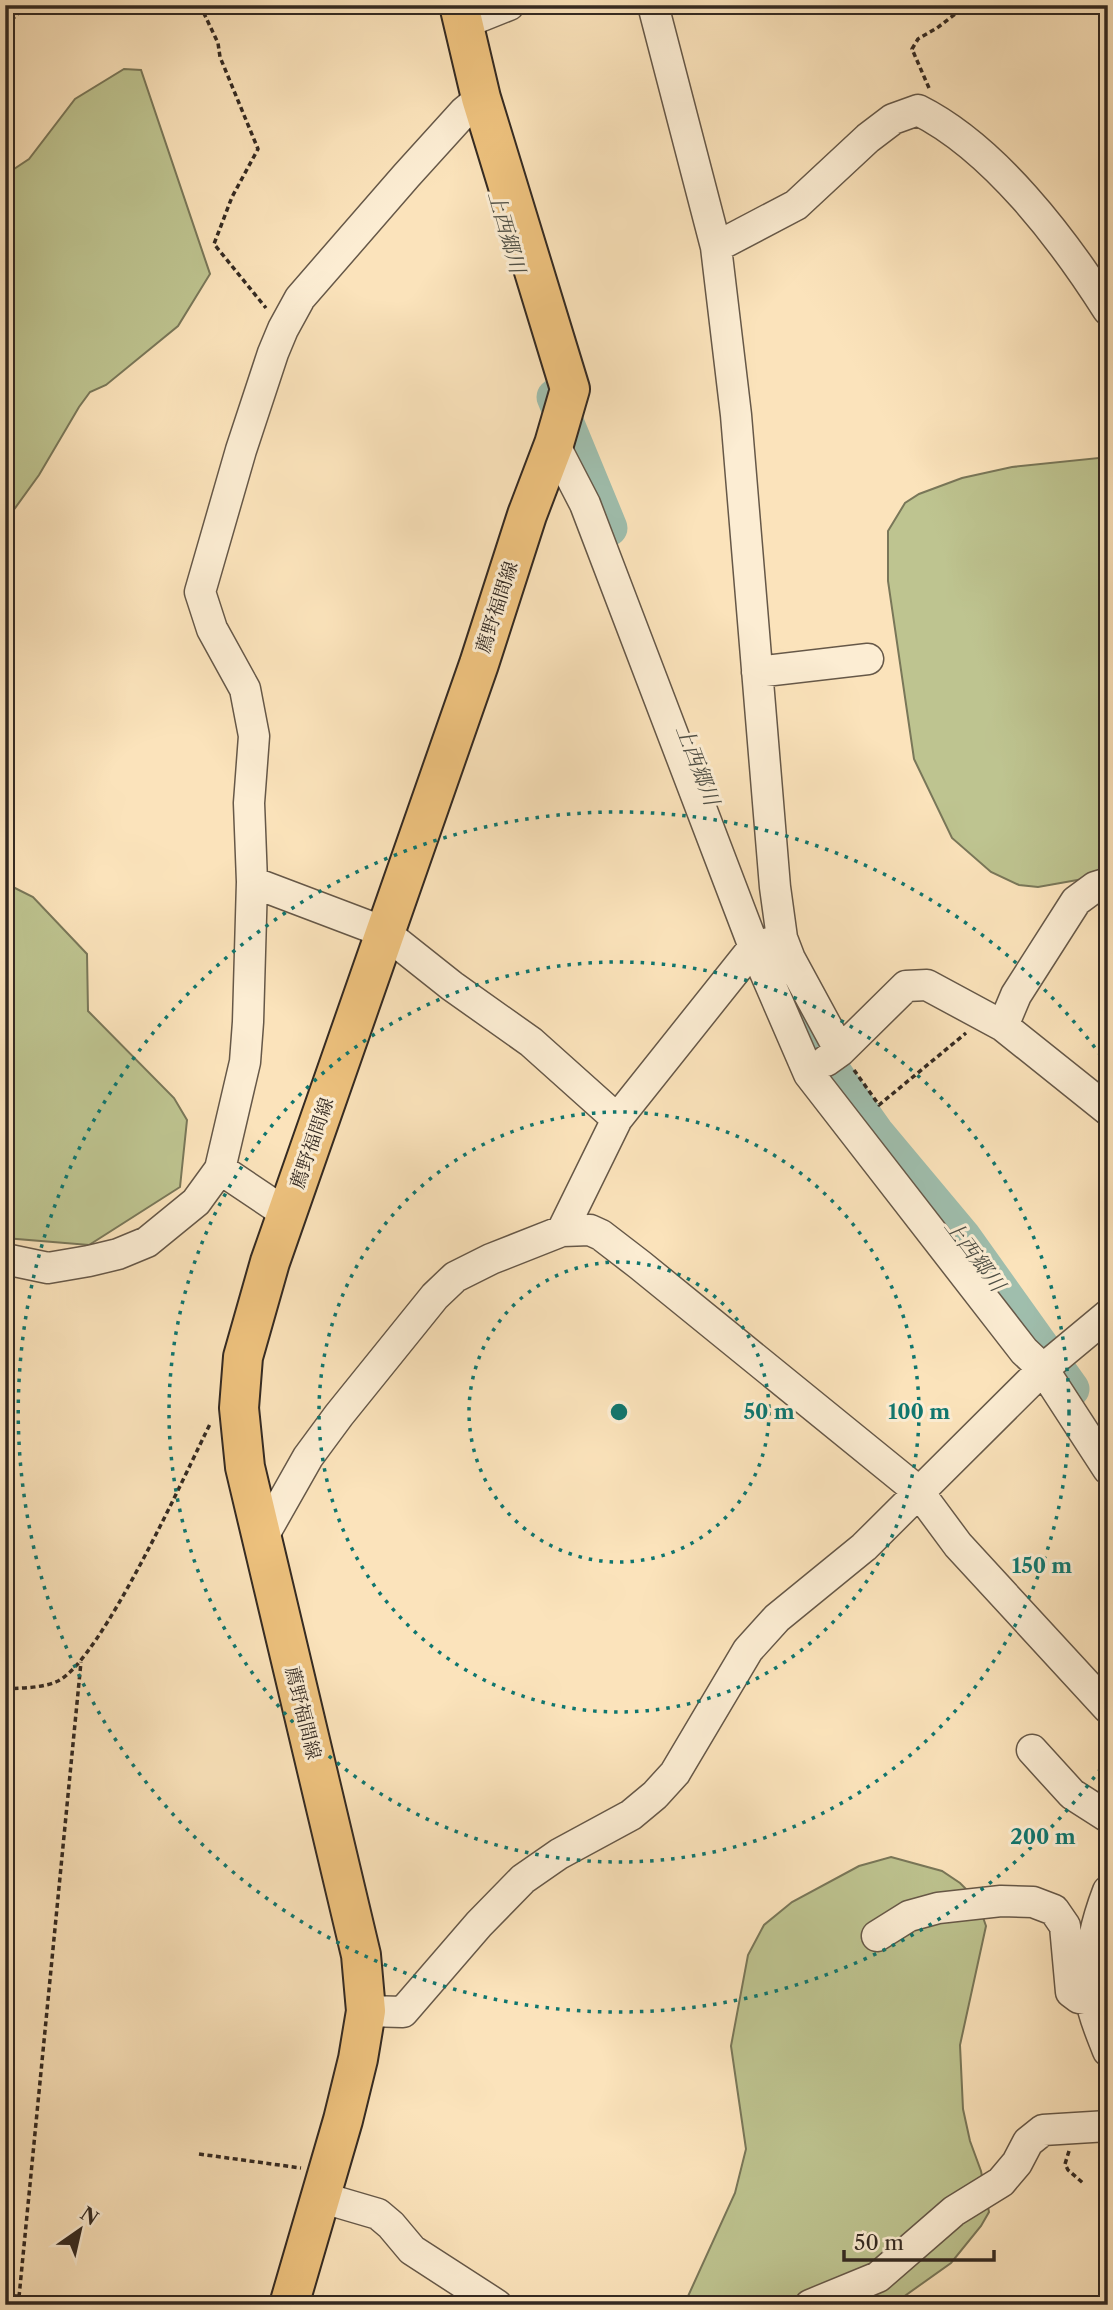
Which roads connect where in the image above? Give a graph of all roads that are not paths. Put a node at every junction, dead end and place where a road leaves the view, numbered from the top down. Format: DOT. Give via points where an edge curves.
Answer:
graph roads {
  1 [pos="509,5"];
  2 [pos="653,5"];
  3 [pos="461,14"];
  4 [pos="474,104"];
  5 [pos="716,247"];
  6 [pos="1108,310"];
  7 [pos="560,426"];
  8 [pos="867,659"];
  9 [pos="757,672"];
  10 [pos="252,882"];
  11 [pos="1108,883"];
  12 [pos="384,932"];
  13 [pos="767,943"];
  14 [pos="995,1021"];
  15 [pos="826,1062"];
  16 [pos="1108,1110"];
  17 [pos="617,1119"];
  18 [pos="220,1169"];
  19 [pos="287,1214"];
  20 [pos="562,1231"];
  21 [pos="5,1259"];
  22 [pos="1108,1315"];
  23 [pos="1053,1361"];
  24 [pos="1108,1469"];
  25 [pos="918,1491"];
  26 [pos="261,1540"];
  27 [pos="1108,1708"];
  28 [pos="1032,1750"];
  29 [pos="1108,1817"];
  30 [pos="1108,1891"];
  31 [pos="877,1936"];
  32 [pos="1090,2000"];
  33 [pos="366,2011"];
  34 [pos="1108,2051"];
  35 [pos="1108,2126"];
  36 [pos="324,2183"];
  37 [pos="289,2305"];
  38 [pos="497,2305"];
  39 [pos="810,2305"];
  1 -- 3 [label="street"];
  2 -- 5 [label="street"];
  3 -- 4 [label="main road, 薦野福間線"];
  4 -- 7 [label="main road, 薦野福間線" via="570,389"];
  4 -- 10 [label="street" via="300,298 283,329 241,450 201,592 212,629 245,689 254,736 249,803"];
  5 -- 6 [label="street" via="796,205 868,138 893,119 918,110 945,123 989,161 1080,265"];
  5 -- 9 [label="street" via="736,415"];
  7 -- 12 [label="main road, 薦野福間線"];
  7 -- 13 [label="street" via="585,504"];
  8 -- 9 [label="street"];
  9 -- 13 [label="street" via="775,887"];
  10 -- 12 [label="street"];
  10 -- 18 [label="street" via="245,1062"];
  11 -- 14 [label="street" via="1076,901"];
  12 -- 17 [label="street" via="531,1042"];
  12 -- 19 [label="main road, 薦野福間線"];
  13 -- 15 [label="street"];
  13 -- 17 [label="street"];
  14 -- 15 [label="street" via="927,985 906,986"];
  14 -- 16 [label="street"];
  15 -- 23 [label="street" via="1024,1351"];
  17 -- 20 [label="street"];
  18 -- 19 [label="street"];
  18 -- 21 [label="street" via="196,1202 147,1242 99,1259 48,1268"];
  19 -- 26 [label="main road, 薦野福間線" via="243,1357 239,1408 245,1467"];
  20 -- 25 [label="street" via="590,1230 601,1235"];
  20 -- 26 [label="street" via="455,1277 435,1296 308,1457"];
  22 -- 23 [label="street"];
  23 -- 24 [label="street"];
  23 -- 25 [label="street"];
  25 -- 27 [label="street" via="958,1545"];
  25 -- 33 [label="street" via="864,1547 777,1618 748,1650 675,1773 655,1795 631,1815 559,1854 523,1880 403,2012"];
  26 -- 33 [label="main road, 薦野福間線" via="361,1955"];
  28 -- 29 [label="street" via="1072,1794"];
  30 -- 32 [label="street" via="1091,1950"];
  31 -- 32 [label="street" via="909,1916 939,1908 1033,1902 1054,1910 1065,1926 1071,1992"];
  32 -- 34 [label="street"];
  33 -- 36 [label="main road, 薦野福間線" via="344,2120"];
  35 -- 39 [label="street" via="1043,2130 1028,2142 1000,2182 954,2211 878,2277"];
  36 -- 37 [label="main road, 薦野福間線"];
  36 -- 38 [label="street" via="378,2214 412,2250"];
}
